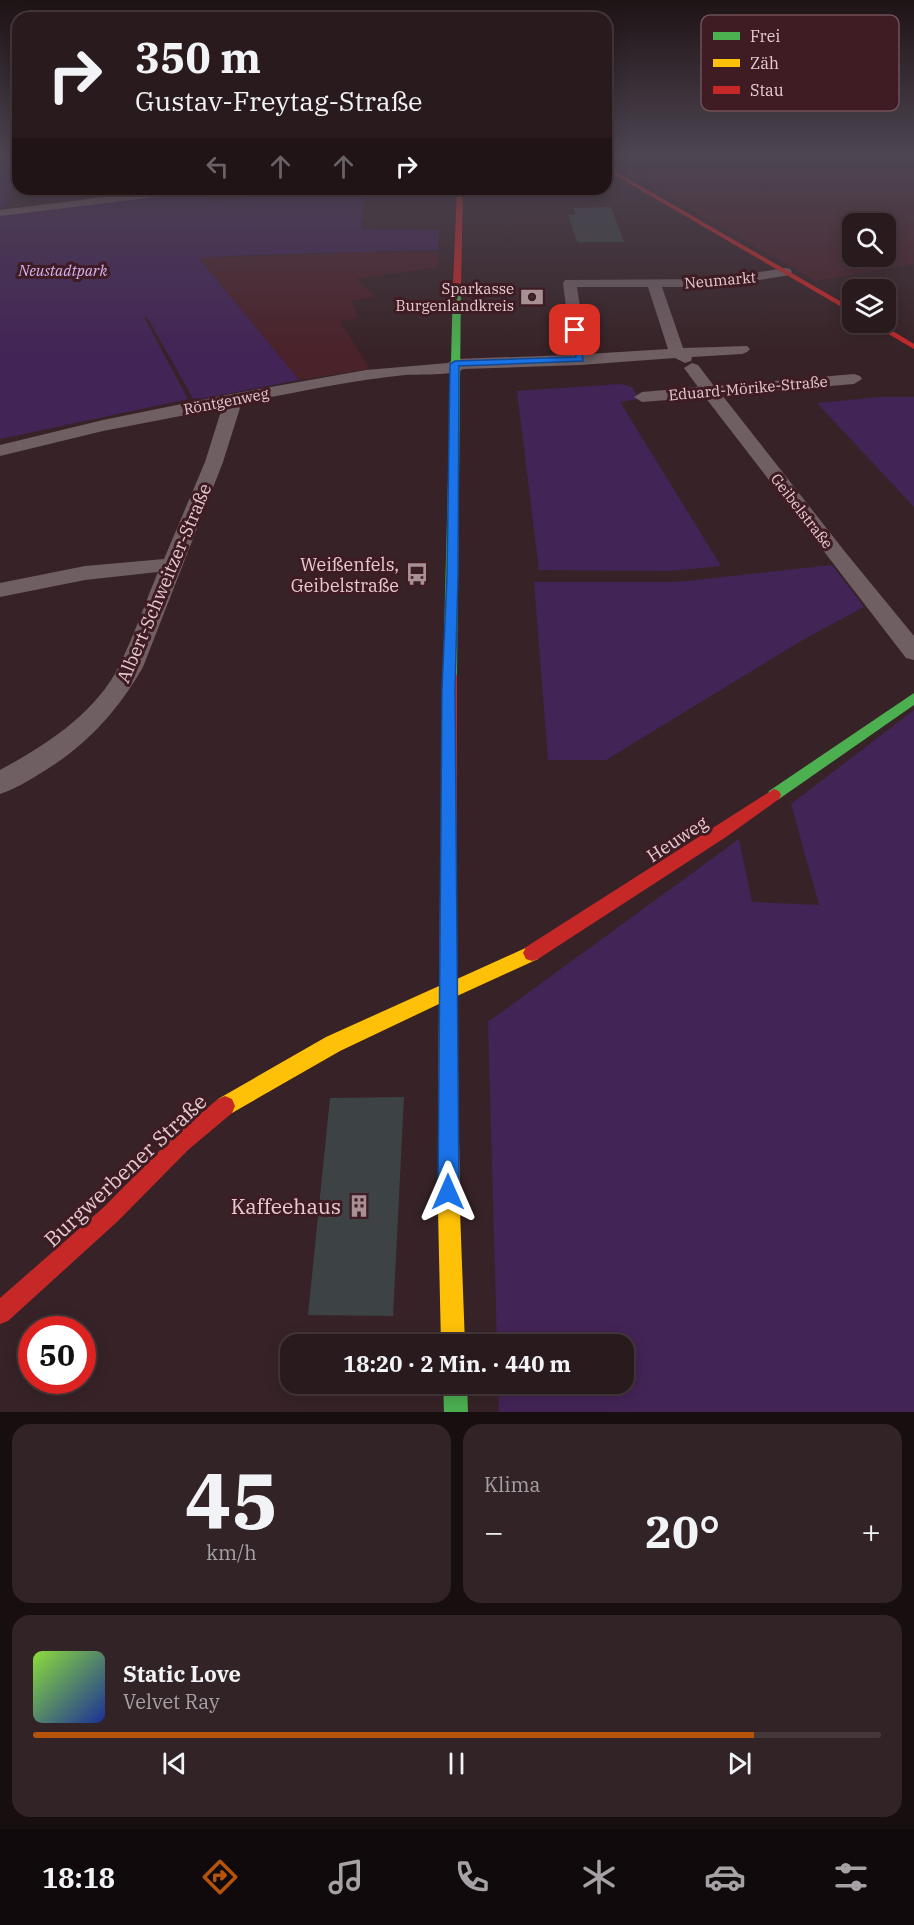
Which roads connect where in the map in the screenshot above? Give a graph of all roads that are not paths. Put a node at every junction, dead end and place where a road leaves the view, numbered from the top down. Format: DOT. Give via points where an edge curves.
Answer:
graph roads {
  1 [pos="459,220"];
  2 [pos="695,220"];
  3 [pos="784,272"];
  4 [pos="654,284"];
  5 [pos="842,305"];
  6 [pos="890,333"];
  7 [pos="914,347"];
  8 [pos="742,349"];
  9 [pos="685,359"];
  10 [pos="580,360"];
  11 [pos="455,366"];
  12 [pos="854,380"];
  13 [pos="709,392"];
  14 [pos="642,397"];
  15 [pos="226,400"];
  16 [pos="0,451"];
  17 [pos="172,565"];
  18 [pos="0,590"];
  19 [pos="914,652"];
  20 [pos="914,698"];
  21 [pos="0,783"];
  22 [pos="448,991"];
  23 [pos="0,1313"];
  24 [pos="453,1334"];
  25 [pos="455,1394"];
  26 [pos="456,1412"];
  1 -- 11 [label="main road"];
  2 -- 3 [label="main road"];
  3 -- 4 [label="street, Neumarkt" via="716,283"];
  3 -- 5 [label="main road"];
  4 -- 9 [label="street, Neumarkt"];
  4 -- 10 [label="street, Neumarkt" via="570,283"];
  6 -- 7 [label="main road"];
  8 -- 9 [label="street, Röntgenweg"];
  9 -- 10 [label="street, Röntgenweg"];
  9 -- 13 [label="street, Geibelstraße"];
  10 -- 11 [label="street, Röntgenweg"];
  11 -- 15 [label="street, Röntgenweg" via="408,369"];
  11 -- 22 [label="main road" via="448,700"];
  12 -- 13 [label="street, Eduard-Mörike-Straße"];
  13 -- 14 [label="street, Eduard-Mörike-Straße"];
  13 -- 19 [label="street, Geibelstraße"];
  15 -- 16 [label="street, Röntgenweg"];
  15 -- 17 [label="street, Albert-Schweitzer-Straße" via="231,408 214,462"];
  17 -- 18 [label="street" via="60,577"];
  17 -- 21 [label="street, Albert-Schweitzer-Straße" via="131,667 106,708 63,746"];
  20 -- 22 [label="main road, Heuweg" via="735,822 576,925 529,954"];
  22 -- 23 [label="main road, Burgwerbener Straße" via="333,1044 229,1103 187,1137 111,1214"];
  22 -- 24 [label="main road" via="448,1238"];
  25 -- 26 [label="main road"];
}
